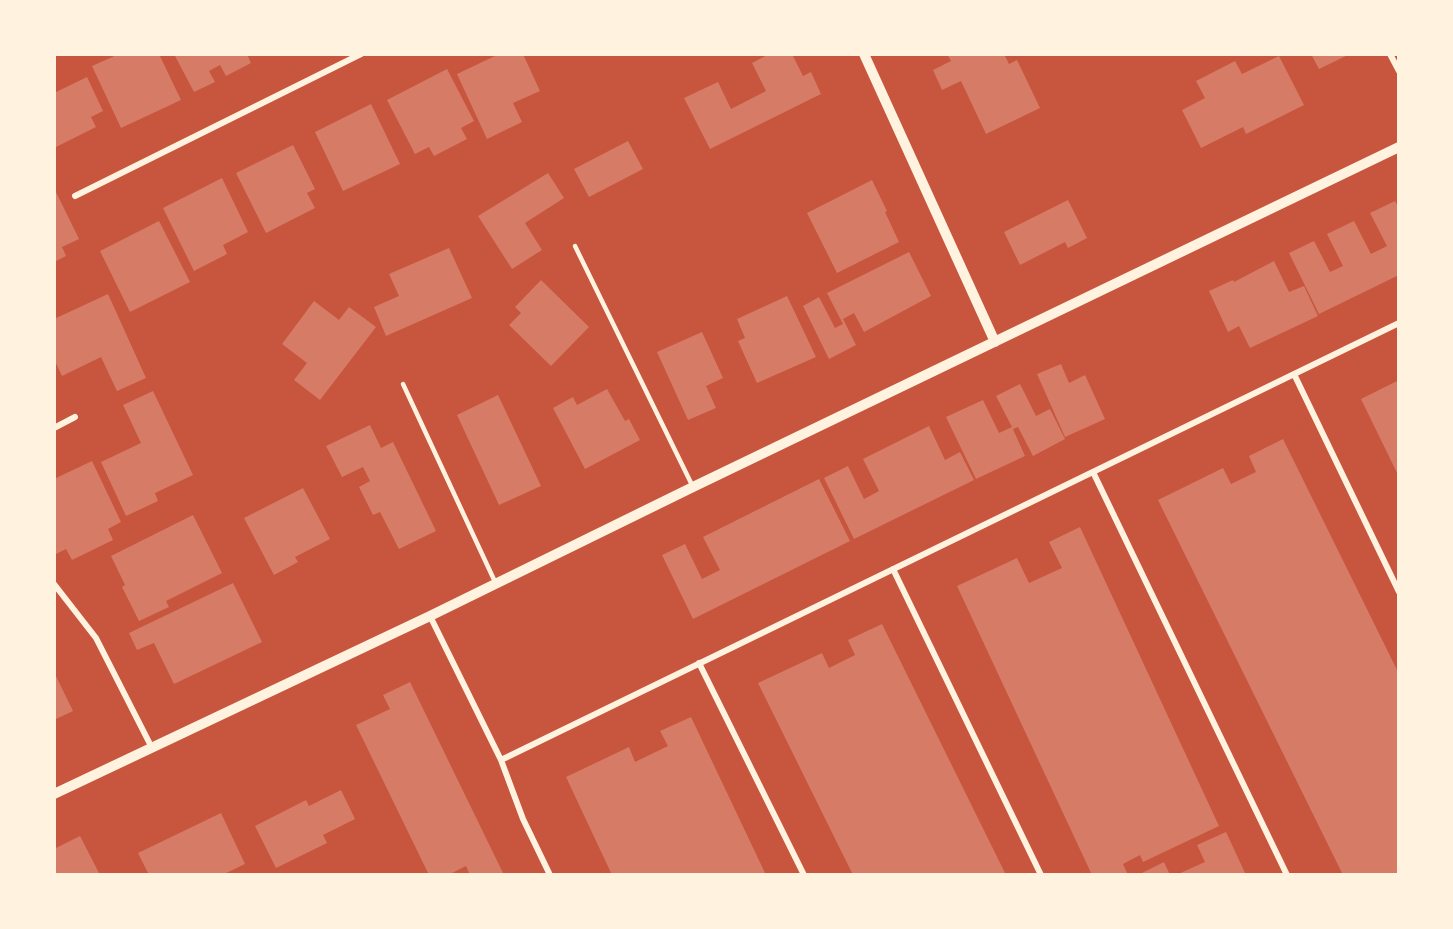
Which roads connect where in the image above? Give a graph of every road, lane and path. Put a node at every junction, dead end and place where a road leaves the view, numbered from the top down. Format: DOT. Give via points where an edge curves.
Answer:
graph roads {
  1 [pos="864,54"];
  2 [pos="1390,54"];
  3 [pos="358,55"];
  4 [pos="1399,70"];
  5 [pos="1399,147"];
  6 [pos="75,196"];
  7 [pos="575,246"];
  8 [pos="1399,323"];
  9 [pos="995,342"];
  10 [pos="1294,374"];
  11 [pos="403,384"];
  12 [pos="75,417"];
  13 [pos="54,428"];
  14 [pos="1093,472"];
  15 [pos="693,487"];
  16 [pos="893,569"];
  17 [pos="54,584"];
  18 [pos="496,584"];
  19 [pos="1399,592"];
  20 [pos="430,616"];
  21 [pos="699,663"];
  22 [pos="153,748"];
  23 [pos="501,760"];
  24 [pos="54,794"];
  25 [pos="550,875"];
  26 [pos="804,875"];
  27 [pos="1041,875"];
  28 [pos="1287,875"];
  1 -- 9 [label="street"];
  2 -- 4 [label="street"];
  3 -- 6 [label="street"];
  5 -- 9 [label="street"];
  7 -- 15 [label="lane"];
  8 -- 10 [label="street"];
  9 -- 15 [label="street"];
  10 -- 14 [label="street"];
  10 -- 19 [label="street"];
  11 -- 18 [label="lane"];
  12 -- 13 [label="street"];
  14 -- 16 [label="street"];
  14 -- 28 [label="street"];
  15 -- 18 [label="street"];
  16 -- 21 [label="street"];
  16 -- 27 [label="street"];
  17 -- 22 [label="street" via="96,638"];
  18 -- 20 [label="street"];
  20 -- 22 [label="street"];
  20 -- 23 [label="street"];
  21 -- 23 [label="street"];
  21 -- 26 [label="street"];
  22 -- 24 [label="street"];
  23 -- 25 [label="street"];
}
